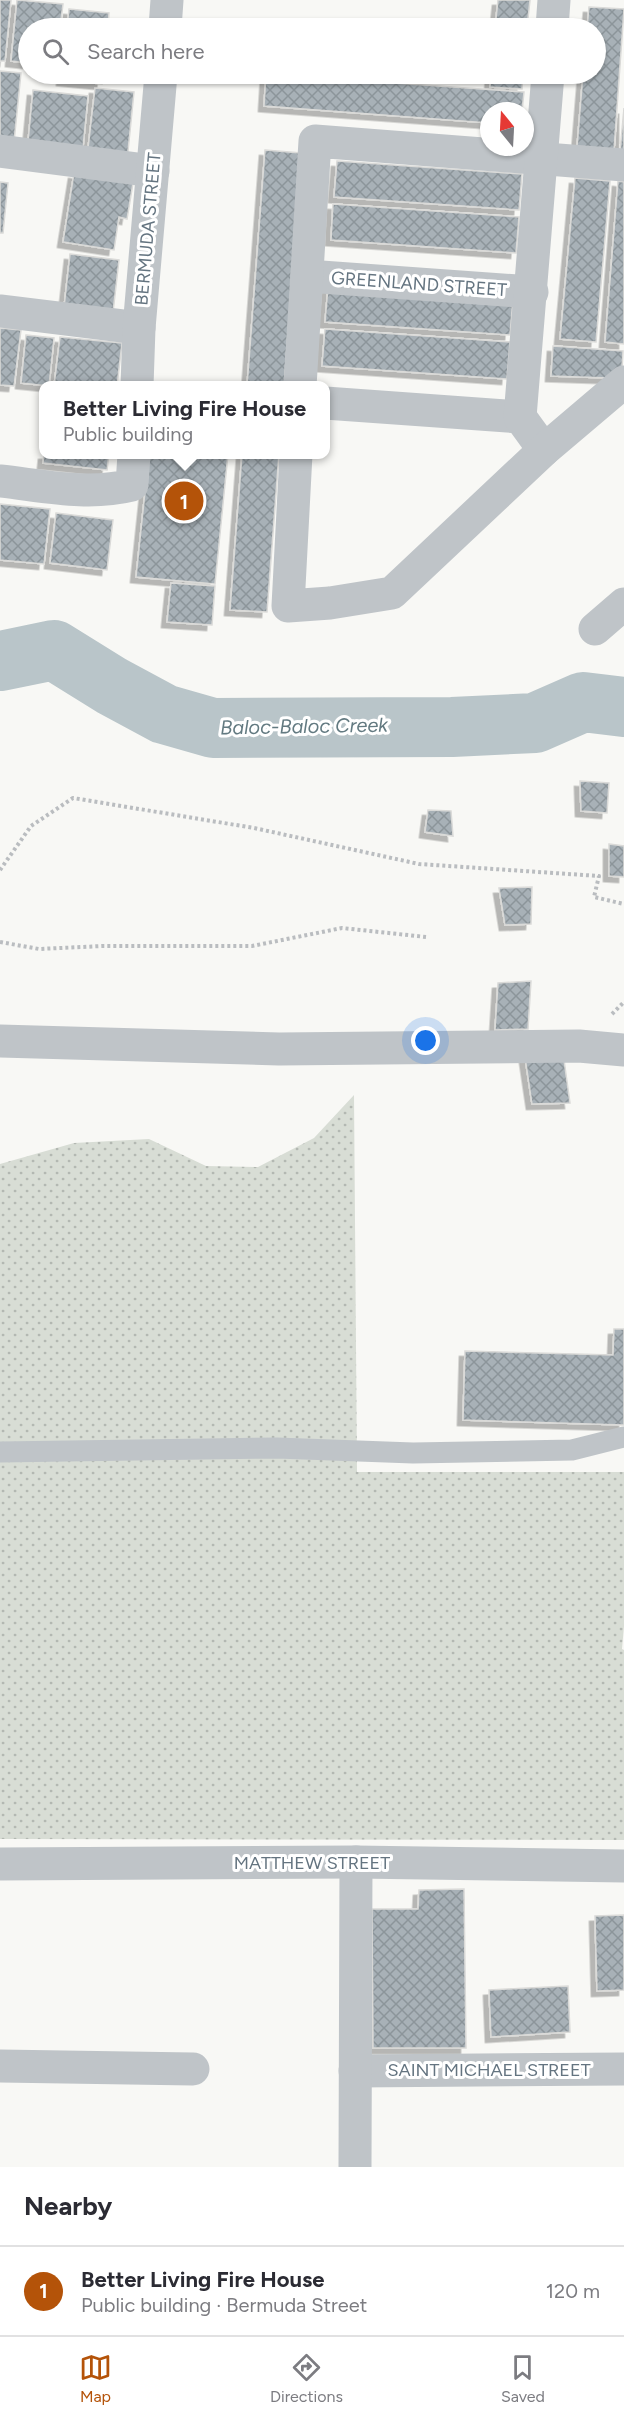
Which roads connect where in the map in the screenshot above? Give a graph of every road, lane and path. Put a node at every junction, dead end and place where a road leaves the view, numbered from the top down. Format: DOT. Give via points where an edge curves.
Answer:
graph roads {
  1 [pos="167,0"];
  2 [pos="554,0"];
  3 [pos="166,18"];
  4 [pos="553,18"];
  5 [pos="160,84"];
  6 [pos="548,84"];
  7 [pos="0,151"];
  8 [pos="542,159"];
  9 [pos="624,165"];
  10 [pos="153,171"];
  11 [pos="307,276"];
  12 [pos="532,291"];
  13 [pos="0,311"];
  14 [pos="139,328"];
  15 [pos="136,381"];
  16 [pos="300,381"];
  17 [pos="624,382"];
  18 [pos="330,403"];
  19 [pos="520,417"];
  20 [pos="544,450"];
  21 [pos="134,459"];
  22 [pos="296,459"];
  23 [pos="0,481"];
  24 [pos="624,604"];
  25 [pos="595,629"];
  26 [pos="0,870"];
  27 [pos="624,904"];
  28 [pos="426,937"];
  29 [pos="0,942"];
  30 [pos="0,1041"];
  31 [pos="624,1050"];
  32 [pos="624,1437"];
  33 [pos="0,1452"];
  34 [pos="356,1862"];
  35 [pos="0,1864"];
  36 [pos="624,1866"];
  37 [pos="0,2066"];
  38 [pos="193,2069"];
  39 [pos="624,2069"];
  40 [pos="355,2071"];
  41 [pos="355,2167"];
  1 -- 3 [label="street"];
  2 -- 4 [label="street"];
  5 -- 10 [label="street, BERMUDA STREET"];
  6 -- 8 [label="street"];
  7 -- 10 [label="street"];
  8 -- 9 [label="street"];
  8 -- 11 [label="street" via="315,141"];
  8 -- 12 [label="street"];
  10 -- 14 [label="street, BERMUDA STREET"];
  11 -- 12 [label="street, GREENLAND STREET"];
  11 -- 16 [label="street"];
  12 -- 19 [label="street"];
  13 -- 14 [label="street"];
  14 -- 15 [label="street, BERMUDA STREET"];
  17 -- 20 [label="street"];
  18 -- 19 [label="street"];
  19 -- 20 [label="street"];
  20 -- 22 [label="street" via="393,593 288,606"];
  21 -- 23 [label="street" via="132,485 110,491"];
  24 -- 25 [label="street"];
  26 -- 27 [label="path" via="32,826 73,798 254,828 419,864 598,876 594,897"];
  28 -- 29 [label="path" via="342,928 252,945 39,949"];
  30 -- 31 [label="street" via="279,1049 579,1046"];
  32 -- 33 [label="lane" via="572,1450 413,1453 277,1448"];
  34 -- 35 [label="street, MATTHEW STREET"];
  34 -- 36 [label="street, MATTHEW STREET"];
  34 -- 40 [label="street"];
  37 -- 38 [label="street"];
  39 -- 40 [label="street, SAINT MICHAEL STREET"];
  40 -- 41 [label="street"];
}
